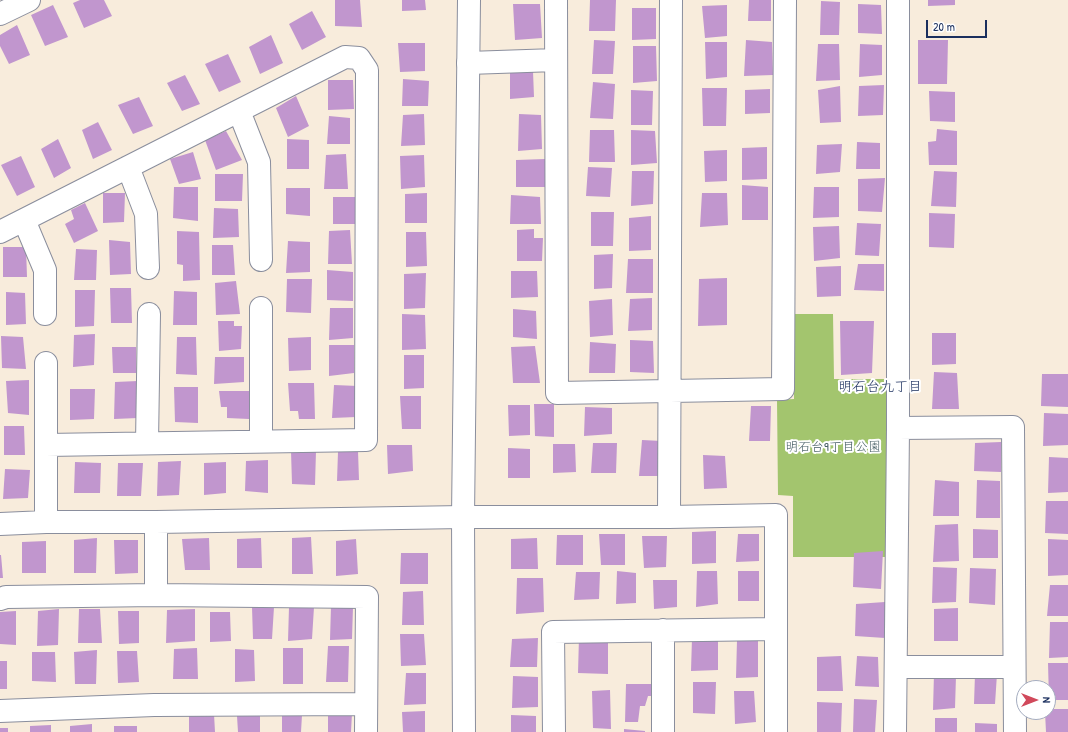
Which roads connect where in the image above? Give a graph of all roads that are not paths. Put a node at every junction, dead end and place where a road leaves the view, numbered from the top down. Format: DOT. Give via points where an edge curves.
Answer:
graph roads {
  1 [pos="29,0"];
  2 [pos="469,0"];
  3 [pos="556,0"];
  4 [pos="671,0"];
  5 [pos="785,0"];
  6 [pos="898,0"];
  7 [pos="0,14"];
  8 [pos="556,60"];
  9 [pos="468,63"];
  10 [pos="239,111"];
  11 [pos="128,167"];
  12 [pos="24,220"];
  13 [pos="0,232"];
  14 [pos="261,260"];
  15 [pos="148,268"];
  16 [pos="262,308"];
  17 [pos="45,314"];
  18 [pos="149,314"];
  19 [pos="46,363"];
  20 [pos="669,391"];
  21 [pos="898,428"];
  22 [pos="262,442"];
  23 [pos="147,443"];
  24 [pos="46,445"];
  25 [pos="463,517"];
  26 [pos="669,517"];
  27 [pos="46,522"];
  28 [pos="156,522"];
  29 [pos="0,524"];
  30 [pos="156,595"];
  31 [pos="0,599"];
  32 [pos="776,629"];
  33 [pos="663,630"];
  34 [pos="896,667"];
  35 [pos="1014,667"];
  36 [pos="366,704"];
  37 [pos="0,711"];
  38 [pos="366,732"];
  39 [pos="464,732"];
  40 [pos="554,732"];
  41 [pos="663,732"];
  42 [pos="776,732"];
  43 [pos="895,732"];
  44 [pos="1015,732"];
  1 -- 7 [label="street"];
  2 -- 9 [label="street"];
  3 -- 8 [label="street"];
  4 -- 20 [label="street"];
  5 -- 20 [label="street" via="782,389"];
  6 -- 21 [label="street"];
  8 -- 9 [label="street"];
  8 -- 20 [label="street" via="557,393"];
  9 -- 25 [label="street"];
  10 -- 11 [label="street"];
  10 -- 14 [label="street" via="260,162"];
  10 -- 22 [label="street" via="345,57 359,58 367,70 366,440"];
  11 -- 12 [label="street"];
  11 -- 15 [label="street" via="146,214"];
  12 -- 13 [label="street"];
  12 -- 17 [label="street" via="45,270"];
  16 -- 22 [label="street"];
  18 -- 23 [label="street"];
  19 -- 24 [label="street"];
  20 -- 26 [label="street"];
  21 -- 34 [label="street"];
  21 -- 35 [label="street" via="1014,427"];
  22 -- 23 [label="street"];
  23 -- 24 [label="street"];
  24 -- 27 [label="street"];
  25 -- 26 [label="street"];
  25 -- 28 [label="street"];
  25 -- 39 [label="street"];
  26 -- 32 [label="street" via="776,515"];
  27 -- 28 [label="street"];
  27 -- 29 [label="street"];
  28 -- 30 [label="street"];
  30 -- 31 [label="street"];
  30 -- 36 [label="street" via="367,597"];
  32 -- 33 [label="street"];
  32 -- 42 [label="street"];
  33 -- 40 [label="street" via="553,632"];
  33 -- 41 [label="street"];
  34 -- 35 [label="street"];
  34 -- 43 [label="street"];
  35 -- 44 [label="street"];
  36 -- 37 [label="street" via="154,705"];
  36 -- 38 [label="street"];
}
